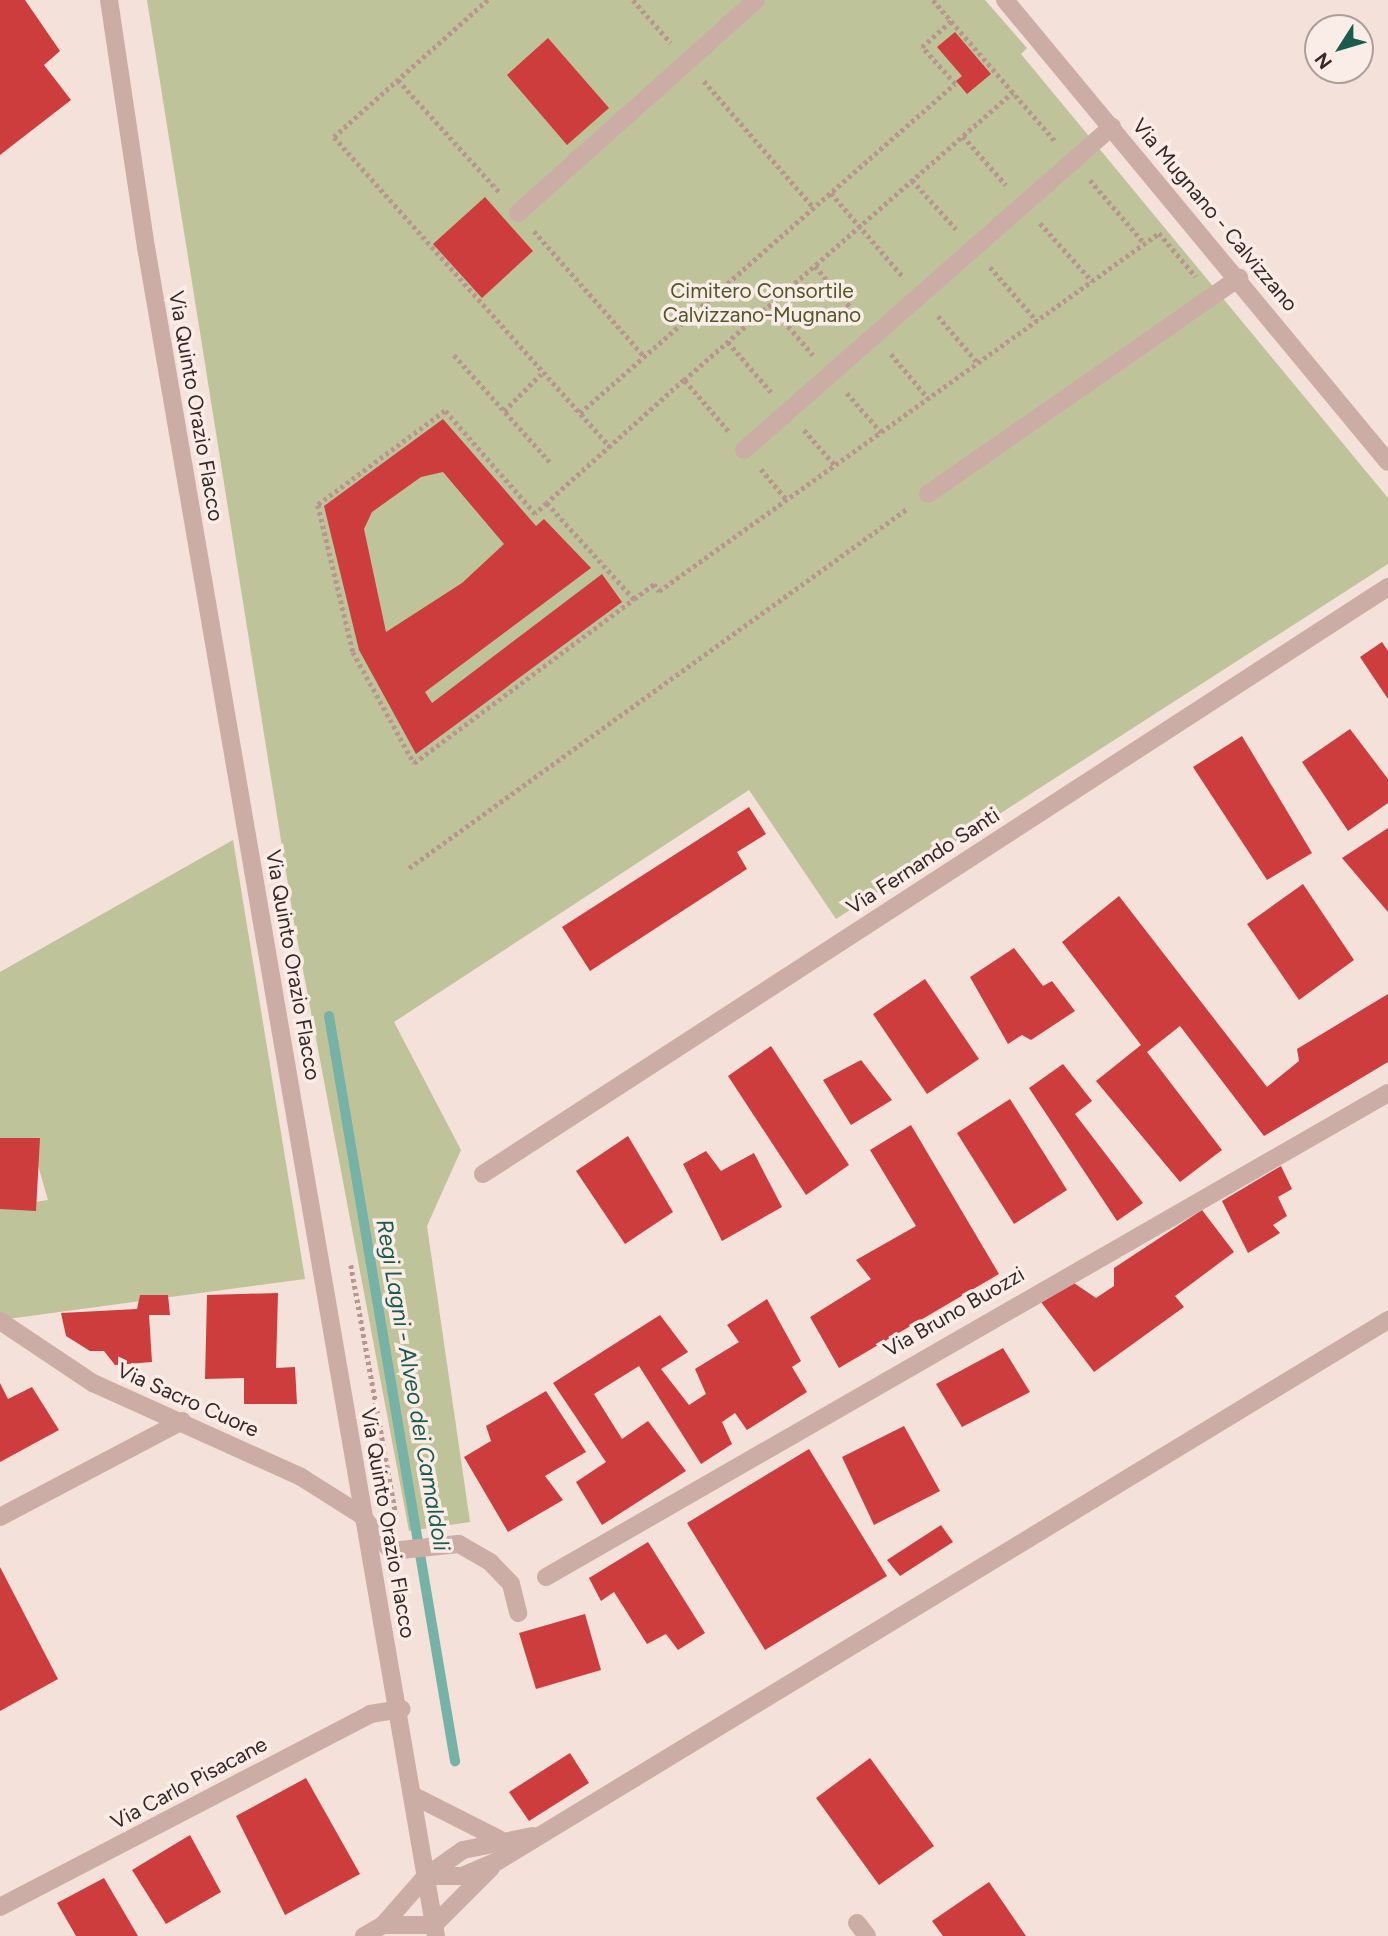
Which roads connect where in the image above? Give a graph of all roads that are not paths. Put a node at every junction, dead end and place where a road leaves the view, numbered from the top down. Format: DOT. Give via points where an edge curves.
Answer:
graph roads {
  1 [pos="109,0"];
  2 [pos="756,0"];
  3 [pos="1005,0"];
  4 [pos="1112,127"];
  5 [pos="518,214"];
  6 [pos="1239,278"];
  7 [pos="744,450"];
  8 [pos="1388,461"];
  9 [pos="928,494"];
  10 [pos="1388,587"];
  11 [pos="1388,1093"];
  12 [pos="483,1174"];
  13 [pos="1388,1320"];
  14 [pos="0,1321"];
  15 [pos="182,1421"];
  16 [pos="360,1515"];
  17 [pos="0,1517"];
  18 [pos="546,1577"];
  19 [pos="518,1612"];
  20 [pos="402,1709"];
  21 [pos="412,1795"];
  22 [pos="540,1834"];
  23 [pos="499,1839"];
  24 [pos="498,1861"];
  25 [pos="426,1876"];
  26 [pos="0,1907"];
  27 [pos="383,1925"];
  28 [pos="435,1930"];
  29 [pos="364,1936"];
  1 -- 16 [label="street, Via Quinto Orazio Flacco"];
  2 -- 5 [label="street"];
  3 -- 4 [label="street, Via Mugnano - Calvizzano"];
  4 -- 6 [label="street, Via Mugnano - Calvizzano"];
  4 -- 7 [label="street"];
  6 -- 8 [label="street, Via Mugnano - Calvizzano"];
  6 -- 9 [label="street"];
  10 -- 12 [label="street, Via Fernando Santi"];
  11 -- 18 [label="street, Via Bruno Buozzi"];
  13 -- 22 [label="street"];
  14 -- 15 [label="street, Via Sacro Cuore" via="93,1382"];
  15 -- 16 [label="street, Via Sacro Cuore" via="301,1477"];
  15 -- 17 [label="street"];
  16 -- 19 [label="street" via="391,1551 459,1544 490,1562 511,1584"];
  16 -- 20 [label="street, Via Quinto Orazio Flacco"];
  20 -- 21 [label="street, Via Quinto Orazio Flacco"];
  20 -- 26 [label="street, Via Carlo Pisacane" via="370,1714"];
  21 -- 23 [label="street"];
  21 -- 25 [label="street, Via Quinto Orazio Flacco"];
  22 -- 23 [label="street"];
  22 -- 24 [label="street"];
  23 -- 25 [label="street" via="463,1850"];
  24 -- 25 [label="street" via="462,1876"];
  24 -- 28 [label="street"];
  25 -- 27 [label="street"];
  25 -- 28 [label="street, Via Quinto Orazio Flacco"];
  27 -- 28 [label="street"];
  27 -- 29 [label="street"];
}
